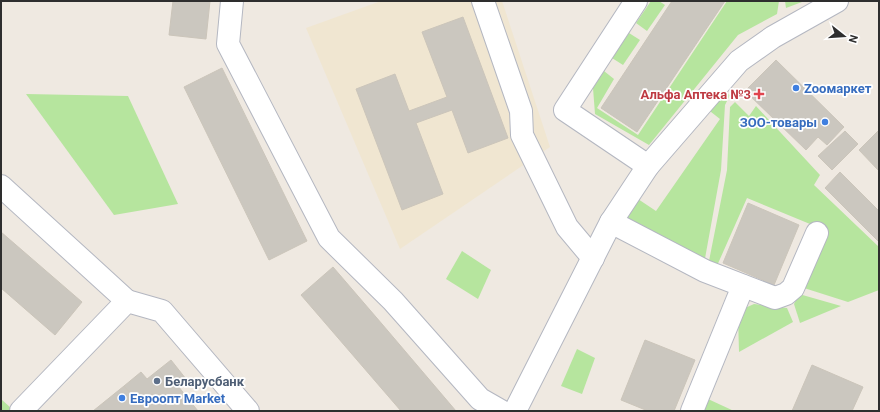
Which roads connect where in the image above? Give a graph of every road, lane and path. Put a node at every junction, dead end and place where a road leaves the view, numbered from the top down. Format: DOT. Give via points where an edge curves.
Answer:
graph roads {
  1 [pos="232,1"];
  2 [pos="483,1"];
  3 [pos="636,1"];
  4 [pos="837,1"];
  5 [pos="648,166"];
  6 [pos="1,186"];
  7 [pos="611,222"];
  8 [pos="817,232"];
  9 [pos="593,258"];
  10 [pos="743,286"];
  11 [pos="126,301"];
  12 [pos="21,411"];
  13 [pos="248,411"];
  14 [pos="501,411"];
  15 [pos="515,411"];
  16 [pos="692,411"];
  1 -- 14 [label="lane" via="228,44 329,238 393,301 480,399"];
  2 -- 9 [label="lane" via="521,111 522,135 567,228"];
  3 -- 5 [label="lane" via="566,110"];
  4 -- 5 [label="lane" via="773,36 739,60"];
  5 -- 7 [label="lane"];
  6 -- 11 [label="lane"];
  7 -- 9 [label="lane"];
  7 -- 10 [label="lane" via="705,271"];
  8 -- 10 [label="lane" via="793,288 786,294 775,298"];
  9 -- 15 [label="lane"];
  10 -- 16 [label="lane"];
  11 -- 12 [label="lane"];
  11 -- 13 [label="lane" via="162,310"];
}
